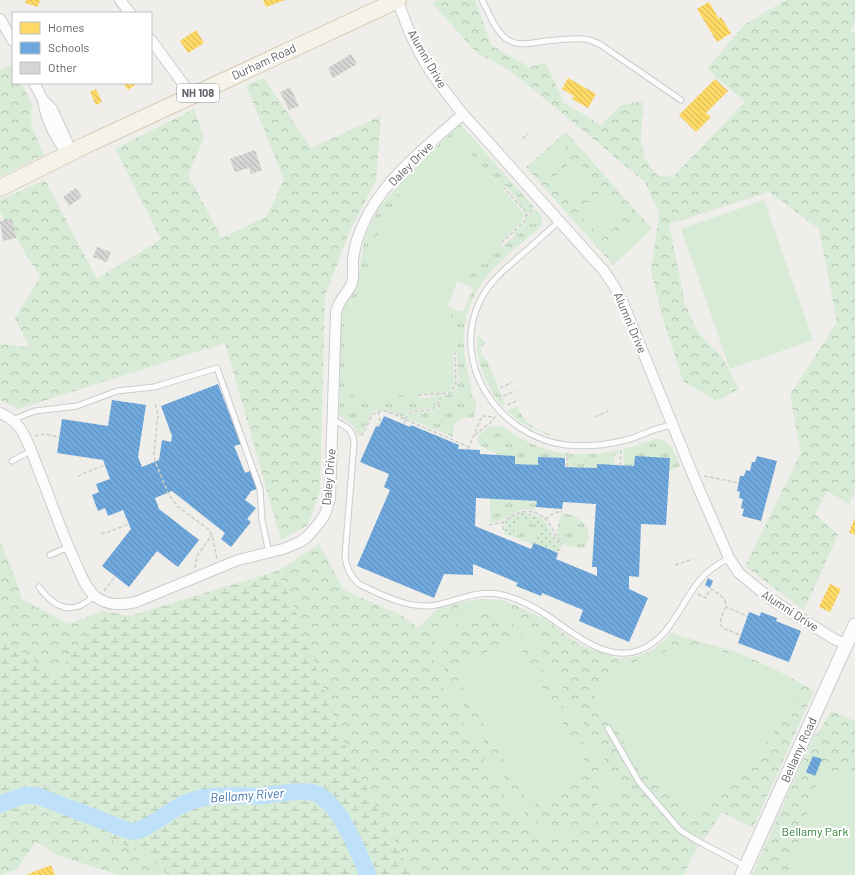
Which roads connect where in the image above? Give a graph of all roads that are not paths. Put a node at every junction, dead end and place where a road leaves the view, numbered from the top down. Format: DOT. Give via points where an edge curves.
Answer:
graph roads {
  1 [pos="120,0"];
  2 [pos="398,0"];
  3 [pos="482,0"];
  4 [pos="129,12"];
  5 [pos="0,18"];
  6 [pos="12,39"];
  7 [pos="152,41"];
  8 [pos="35,84"];
  9 [pos="192,96"];
  10 [pos="681,100"];
  11 [pos="463,114"];
  12 [pos="68,154"];
  13 [pos="0,188"];
  14 [pos="558,222"];
  15 [pos="0,413"];
  16 [pos="12,420"];
  17 [pos="333,420"];
  18 [pos="672,425"];
  19 [pos="31,451"];
  20 [pos="12,461"];
  21 [pos="69,547"];
  22 [pos="269,553"];
  23 [pos="50,555"];
  24 [pos="729,558"];
  25 [pos="38,587"];
  26 [pos="98,594"];
  27 [pos="855,624"];
  28 [pos="846,644"];
  29 [pos="608,728"];
  30 [pos="744,871"];
  1 -- 4 [label="street"];
  2 -- 9 [label="main road, Durham Road / NH 108"];
  2 -- 11 [label="street, Alumni Drive" via="403,16 434,76"];
  3 -- 10 [label="lane" via="500,32 512,42 531,44 591,40"];
  5 -- 6 [label="street"];
  7 -- 9 [label="street"];
  8 -- 12 [label="street" via="43,100 45,112"];
  9 -- 12 [label="main road, Durham Road / NH 108"];
  11 -- 14 [label="street, Alumni Drive"];
  11 -- 17 [label="street, Daley Drive" via="398,174 377,199 364,221 357,242 352,283 339,302 336,312"];
  12 -- 13 [label="main road, Durham Road / NH 108"];
  14 -- 18 [label="street, Alumni Drive" via="604,271 614,286"];
  14 -- 18 [label="lane" via="496,277 480,302 474,319 471,345 475,367 486,393 505,417 522,429 550,442 566,445 614,443"];
  15 -- 16 [label="street"];
  16 -- 19 [label="street" via="23,433"];
  16 -- 22 [label="lane" via="35,411 77,406 117,391 154,387 217,368 260,489 262,520"];
  17 -- 22 [label="street, Daley Drive" via="330,498 325,514 315,530 300,542"];
  17 -- 24 [label="lane" via="346,426 353,434 354,440 345,556 347,567 359,584 408,604 436,605 482,593 506,596 522,601 589,644 611,652 625,653 646,647 662,634 700,580"];
  18 -- 24 [label="street, Alumni Drive"];
  19 -- 20 [label="lane"];
  19 -- 21 [label="street"];
  21 -- 23 [label="lane"];
  21 -- 26 [label="street" via="84,582"];
  22 -- 26 [label="street, Daley Drive" via="238,560 136,602 114,605 103,601"];
  24 -- 28 [label="street, Alumni Drive" via="739,573 772,600"];
  25 -- 26 [label="lane" via="48,599 70,608 82,605"];
  27 -- 28 [label="street, Bellamy Road"];
  28 -- 30 [label="street, Bellamy Road"];
  29 -- 30 [label="lane" via="639,782 680,830"];
}
